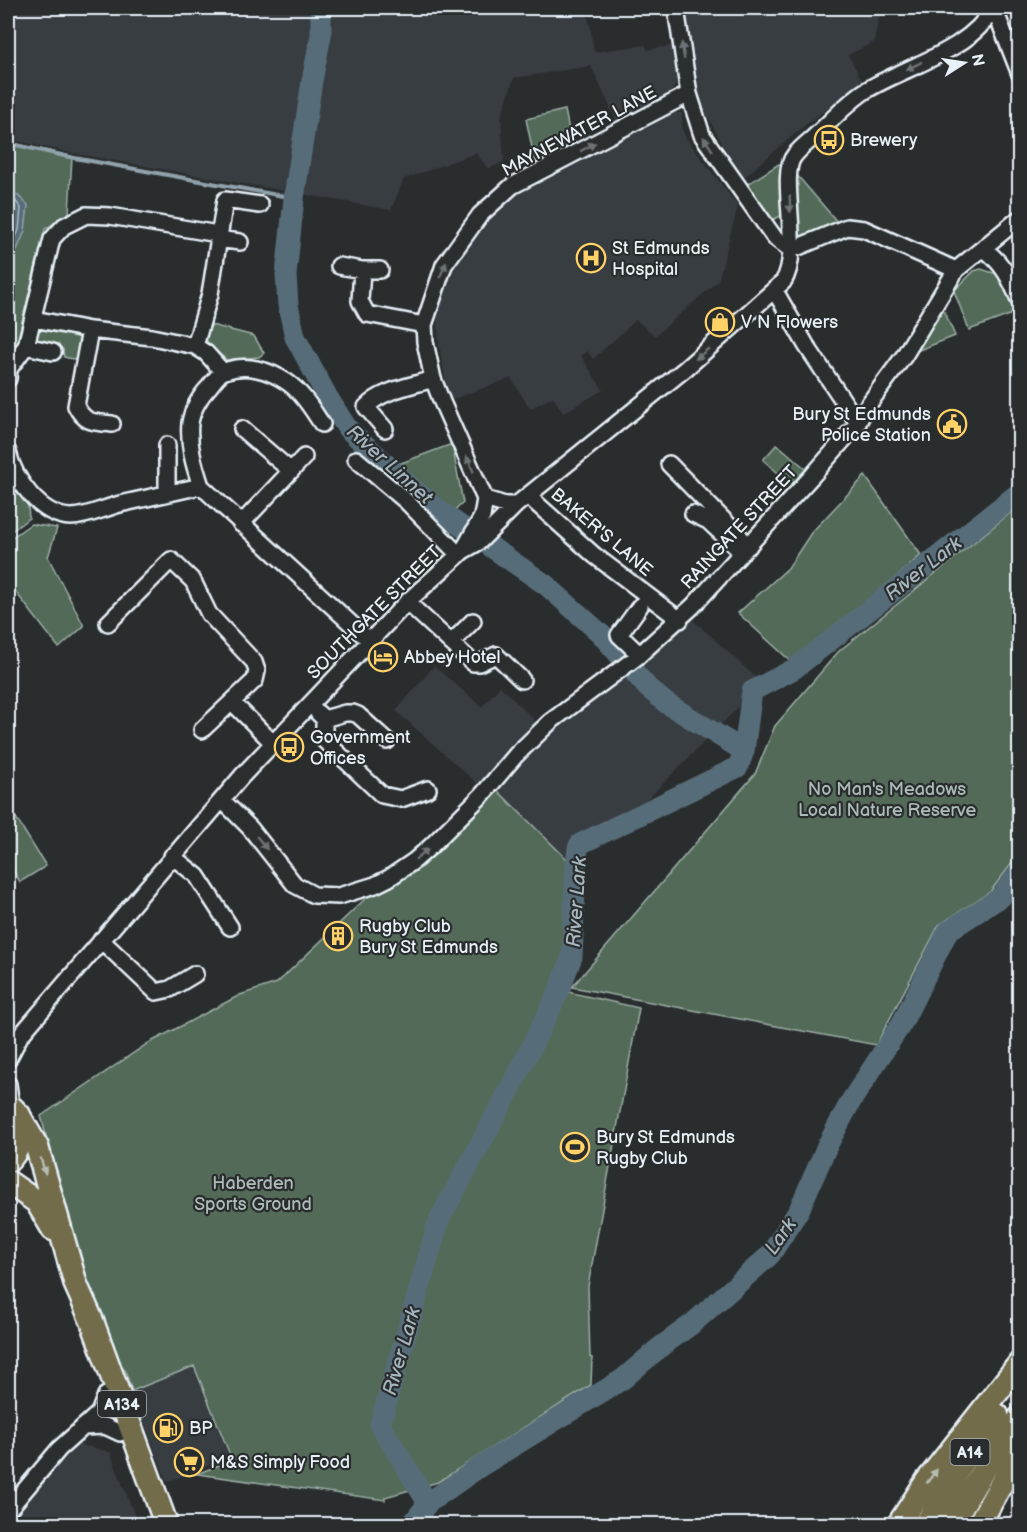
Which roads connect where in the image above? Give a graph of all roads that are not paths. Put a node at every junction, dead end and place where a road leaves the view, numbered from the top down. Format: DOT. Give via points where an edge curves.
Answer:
graph roads {
  1 [pos="676,8"];
  2 [pos="993,8"];
  3 [pos="1020,74"];
  4 [pos="689,94"];
  5 [pos="260,205"];
  6 [pos="1020,218"];
  7 [pos="790,228"];
  8 [pos="218,237"];
  9 [pos="774,237"];
  10 [pos="240,242"];
  11 [pos="984,249"];
  12 [pos="791,250"];
  13 [pos="339,266"];
  14 [pos="362,270"];
  15 [pos="380,270"];
  16 [pos="956,270"];
  17 [pos="775,291"];
  18 [pos="1020,302"];
  19 [pos="34,319"];
  20 [pos="424,325"];
  21 [pos="90,330"];
  22 [pos="26,346"];
  23 [pos="195,346"];
  24 [pos="54,352"];
  25 [pos="224,372"];
  26 [pos="8,379"];
  27 [pos="433,379"];
  28 [pos="858,423"];
  29 [pos="112,424"];
  30 [pos="322,424"];
  31 [pos="242,429"];
  32 [pos="385,429"];
  33 [pos="167,445"];
  34 [pos="8,452"];
  35 [pos="304,457"];
  36 [pos="356,459"];
  37 [pos="669,464"];
  38 [pos="291,471"];
  39 [pos="201,486"];
  40 [pos="167,494"];
  41 [pos="485,499"];
  42 [pos="522,500"];
  43 [pos="693,514"];
  44 [pos="241,524"];
  45 [pos="478,536"];
  46 [pos="746,550"];
  47 [pos="461,553"];
  48 [pos="407,602"];
  49 [pos="640,606"];
  50 [pos="680,620"];
  51 [pos="473,621"];
  52 [pos="108,623"];
  53 [pos="370,641"];
  54 [pos="452,643"];
  55 [pos="638,655"];
  56 [pos="522,680"];
  57 [pos="232,702"];
  58 [pos="309,705"];
  59 [pos="324,719"];
  60 [pos="202,730"];
  61 [pos="387,741"];
  62 [pos="273,743"];
  63 [pos="428,789"];
  64 [pos="222,800"];
  65 [pos="172,856"];
  66 [pos="230,927"];
  67 [pos="100,940"];
  68 [pos="195,974"];
  69 [pos="12,1039"];
  70 [pos="8,1059"];
  71 [pos="11,1102"];
  72 [pos="8,1161"];
  73 [pos="8,1182"];
  74 [pos="65,1254"];
  75 [pos="76,1285"];
  76 [pos="1020,1363"];
  77 [pos="1020,1384"];
  78 [pos="106,1395"];
  79 [pos="1020,1418"];
  80 [pos="83,1427"];
  81 [pos="120,1433"];
  82 [pos="1020,1450"];
  83 [pos="8,1510"];
  84 [pos="158,1524"];
  85 [pos="166,1524"];
  86 [pos="899,1524"];
  87 [pos="926,1524"];
  88 [pos="951,1524"];
  89 [pos="979,1524"];
  4 -- 1 [label="street, one-way"];
  2 -- 3 [label="street"];
  2 -- 7 [label="street, SOUTHGATE STREET, one-way" via="980,27 961,42 864,92 792,158"];
  9 -- 4 [label="street, one-way" via="702,135"];
  20 -- 4 [label="street, MAYNEWATER LANE, one-way" via="444,266 480,216 512,186"];
  5 -- 8 [label="street" via="225,200"];
  6 -- 11 [label="street"];
  7 -- 9 [label="street"];
  7 -- 12 [label="street, SOUTHGATE STREET"];
  8 -- 10 [label="street"];
  8 -- 19 [label="street" via="86,214 64,226 52,239"];
  8 -- 23 [label="street" via="210,294"];
  9 -- 12 [label="street"];
  11 -- 16 [label="street"];
  11 -- 18 [label="street" via="1003,265"];
  12 -- 16 [label="street" via="847,227 864,229"];
  12 -- 17 [label="street, SOUTHGATE STREET" via="787,276"];
  13 -- 14 [label="street"];
  14 -- 15 [label="street"];
  14 -- 20 [label="street" via="360,301 368,314"];
  16 -- 28 [label="street, RAINGATE STREET"];
  17 -- 28 [label="street"];
  17 -- 42 [label="street, SOUTHGATE STREET, one-way"];
  19 -- 21 [label="street"];
  19 -- 22 [label="street"];
  20 -- 27 [label="street, MAYNEWATER LANE"];
  21 -- 23 [label="street"];
  21 -- 29 [label="street" via="76,406 81,416 92,422"];
  22 -- 24 [label="street"];
  22 -- 26 [label="street" via="9,369"];
  23 -- 25 [label="street"];
  25 -- 30 [label="street" via="247,367 288,382"];
  25 -- 39 [label="street" via="200,395 190,422 191,457"];
  27 -- 32 [label="street" via="385,394 366,406"];
  41 -- 27 [label="street, MAYNEWATER LANE, one-way"];
  28 -- 46 [label="street, RAINGATE STREET"];
  31 -- 38 [label="street"];
  33 -- 40 [label="street"];
  34 -- 40 [label="street" via="32,498 59,515 88,514"];
  35 -- 38 [label="street"];
  36 -- 47 [label="street"];
  37 -- 46 [label="street"];
  38 -- 44 [label="street"];
  39 -- 40 [label="street"];
  39 -- 44 [label="street"];
  41 -- 42 [label="street" via="505,505"];
  41 -- 45 [label="street"];
  42 -- 45 [label="street, SOUTHGATE STREET"];
  42 -- 50 [label="street, BAKER'S LANE"];
  43 -- 46 [label="street"];
  44 -- 53 [label="street"];
  45 -- 47 [label="street, SOUTHGATE STREET"];
  46 -- 50 [label="street, RAINGATE STREET"];
  47 -- 48 [label="street, SOUTHGATE STREET"];
  48 -- 53 [label="street, SOUTHGATE STREET"];
  48 -- 54 [label="street"];
  49 -- 55 [label="street" via="619,635"];
  50 -- 55 [label="street, RAINGATE STREET"];
  51 -- 54 [label="street"];
  52 -- 57 [label="street" via="171,560 193,581 209,614 256,666 255,680"];
  53 -- 58 [label="street, SOUTHGATE STREET"];
  54 -- 56 [label="street" via="473,663 496,655"];
  64 -- 55 [label="street, RAINGATE STREET, one-way" via="295,885 314,895 339,896 375,885 414,861 550,722"];
  57 -- 60 [label="street"];
  57 -- 62 [label="street"];
  58 -- 59 [label="street"];
  58 -- 62 [label="street, SOUTHGATE STREET"];
  59 -- 61 [label="street" via="353,713"];
  59 -- 63 [label="street" via="324,740 382,795 401,800"];
  62 -- 64 [label="street, SOUTHGATE STREET"];
  64 -- 65 [label="street, SOUTHGATE STREET"];
  65 -- 66 [label="street" via="197,876"];
  65 -- 67 [label="street, SOUTHGATE STREET"];
  67 -- 68 [label="street" via="156,992 170,989"];
  67 -- 69 [label="street, SOUTHGATE STREET"];
  69 -- 70 [label="street, SOUTHGATE STREET"];
  71 -- 72 [label="highway" via="21,1124 21,1141"];
  71 -- 74 [label="highway, A134, one-way" via="39,1155"];
  73 -- 74 [label="highway, A134" via="37,1202"];
  74 -- 75 [label="highway, A134"];
  75 -- 78 [label="highway, A134" via="82,1323"];
  75 -- 85 [label="highway, A134"];
  86 -- 76 [label="highway, one-way" via="927,1481"];
  77 -- 87 [label="highway, A14" via="963,1461"];
  78 -- 80 [label="street" via="99,1413"];
  78 -- 81 [label="highway, A134"];
  79 -- 88 [label="highway, A14" via="998,1446"];
  80 -- 81 [label="street" via="105,1426"];
  80 -- 83 [label="street" via="59,1449"];
  81 -- 84 [label="highway, A134"];
  82 -- 89 [label="highway"];
}
